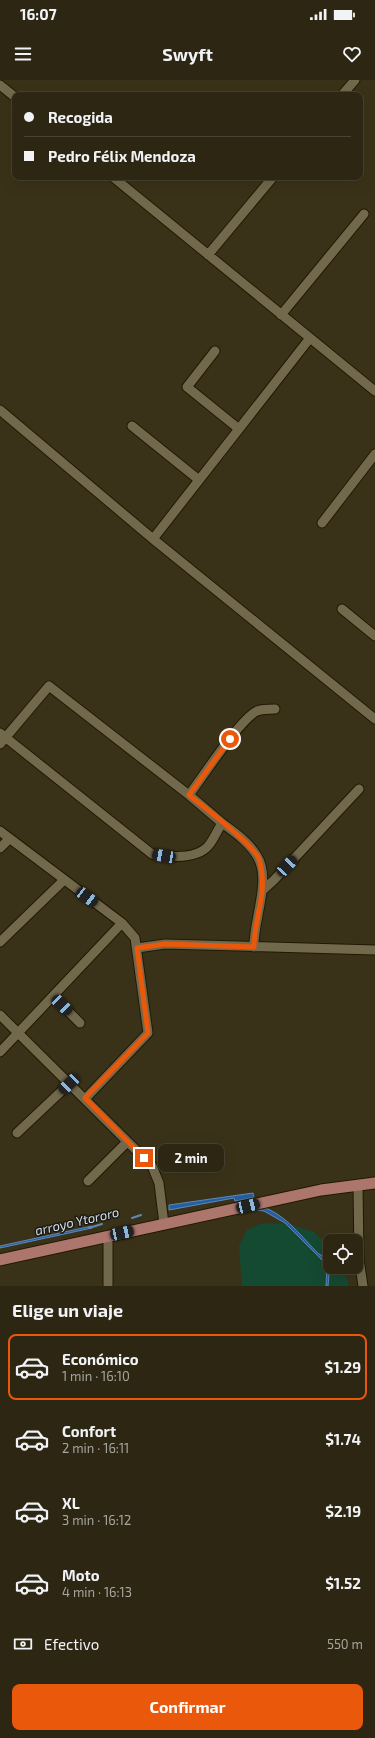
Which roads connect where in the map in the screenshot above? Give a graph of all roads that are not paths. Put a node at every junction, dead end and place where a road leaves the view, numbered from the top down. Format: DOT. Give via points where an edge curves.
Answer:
graph roads {
  1 [pos="354,80"];
  2 [pos="0,85"];
  3 [pos="344,92"];
  4 [pos="12,95"];
  5 [pos="117,180"];
  6 [pos="271,180"];
  7 [pos="364,214"];
  8 [pos="208,255"];
  9 [pos="282,314"];
  10 [pos="310,338"];
  11 [pos="215,351"];
  12 [pos="375,391"];
  13 [pos="0,410"];
  14 [pos="132,426"];
  15 [pos="239,429"];
  16 [pos="375,454"];
  17 [pos="199,480"];
  18 [pos="322,523"];
  19 [pos="153,538"];
  20 [pos="342,609"];
  21 [pos="375,636"];
  22 [pos="275,709"];
  23 [pos="375,718"];
  24 [pos="2,738"];
  25 [pos="359,789"];
  26 [pos="189,795"];
  27 [pos="222,822"];
  28 [pos="0,831"];
  29 [pos="9,839"];
  30 [pos="0,848"];
  31 [pos="64,880"];
  32 [pos="262,891"];
  33 [pos="122,923"];
  34 [pos="0,942"];
  35 [pos="254,947"];
  36 [pos="137,948"];
  37 [pos="375,950"];
  38 [pos="53,996"];
  39 [pos="0,1015"];
  40 [pos="80,1023"];
  41 [pos="18,1033"];
  42 [pos="0,1052"];
  43 [pos="69,1084"];
  44 [pos="85,1098"];
  45 [pos="17,1133"];
  46 [pos="128,1142"];
  47 [pos="88,1181"];
  48 [pos="375,1183"];
  49 [pos="358,1185"];
  50 [pos="164,1224"];
  51 [pos="108,1236"];
  52 [pos="0,1260"];
  53 [pos="108,1286"];
  54 [pos="364,1286"];
  1 -- 3 [label="street"];
  2 -- 4 [label="street"];
  5 -- 8 [label="street"];
  6 -- 8 [label="street"];
  7 -- 9 [label="street"];
  8 -- 9 [label="street"];
  9 -- 10 [label="street"];
  10 -- 12 [label="street"];
  10 -- 15 [label="street"];
  11 -- 15 [label="street" via="187,387"];
  13 -- 19 [label="street"];
  14 -- 17 [label="street"];
  15 -- 17 [label="street"];
  16 -- 18 [label="street"];
  17 -- 19 [label="street"];
  19 -- 23 [label="street"];
  20 -- 21 [label="street"];
  22 -- 26 [label="street" via="263,709 250,716"];
  24 -- 26 [label="street" via="49,686"];
  24 -- 27 [label="street" via="152,854 188,856 200,852 209,845"];
  25 -- 32 [label="street"];
  26 -- 27 [label="street"];
  27 -- 32 [label="street" via="242,839 258,858 262,873"];
  28 -- 29 [label="street"];
  29 -- 30 [label="street"];
  29 -- 31 [label="street"];
  31 -- 33 [label="street"];
  31 -- 34 [label="street"];
  32 -- 35 [label="street"];
  33 -- 36 [label="street" via="135,938"];
  33 -- 38 [label="street"];
  35 -- 36 [label="street" via="165,944"];
  35 -- 37 [label="street"];
  36 -- 44 [label="street" via="148,1033"];
  38 -- 40 [label="street"];
  38 -- 41 [label="street"];
  39 -- 41 [label="street"];
  41 -- 42 [label="street"];
  41 -- 43 [label="street"];
  43 -- 44 [label="street"];
  43 -- 45 [label="street"];
  44 -- 46 [label="street"];
  46 -- 47 [label="street"];
  46 -- 50 [label="street" via="152,1166 159,1183"];
  48 -- 49 [label="main road"];
  49 -- 50 [label="main road" via="321,1190"];
  49 -- 54 [label="street" via="359,1259"];
  50 -- 51 [label="main road"];
  51 -- 52 [label="main road"];
  51 -- 53 [label="street"];
}
